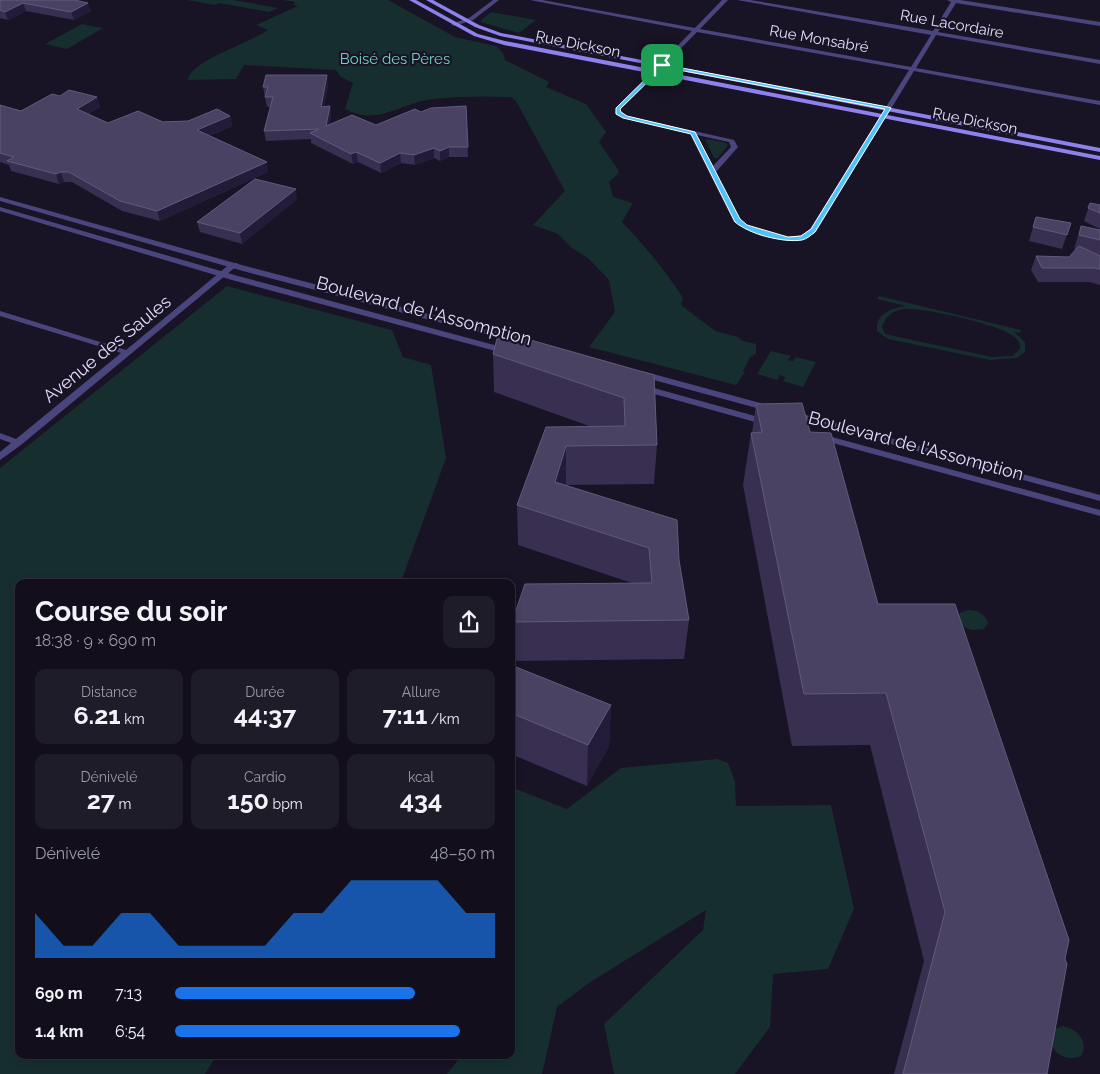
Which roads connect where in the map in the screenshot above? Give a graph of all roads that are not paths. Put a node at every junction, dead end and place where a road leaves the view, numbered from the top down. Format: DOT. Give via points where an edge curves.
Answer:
graph roads {
  1 [pos="412,0"];
  2 [pos="429,0"];
  3 [pos="496,0"];
  4 [pos="532,0"];
  5 [pos="725,0"];
  6 [pos="740,0"];
  7 [pos="953,0"];
  8 [pos="467,21"];
  9 [pos="454,24"];
  10 [pos="1100,24"];
  11 [pos="696,30"];
  12 [pos="934,33"];
  13 [pos="1100,62"];
  14 [pos="662,65"];
  15 [pos="912,69"];
  16 [pos="656,72"];
  17 [pos="1100,103"];
  18 [pos="888,108"];
  19 [pos="883,116"];
  20 [pos="693,133"];
  21 [pos="1100,150"];
  22 [pos="1100,158"];
  23 [pos="713,171"];
  24 [pos="0,199"];
  25 [pos="0,209"];
  26 [pos="234,265"];
  27 [pos="224,274"];
  28 [pos="0,313"];
  29 [pos="523,342"];
  30 [pos="128,353"];
  31 [pos="511,353"];
  32 [pos="635,372"];
  33 [pos="635,386"];
  34 [pos="776,425"];
  35 [pos="812,435"];
  36 [pos="0,436"];
  37 [pos="18,443"];
  38 [pos="0,457"];
  39 [pos="1100,498"];
  40 [pos="1100,513"];
  1 -- 9 [label="main road, Rue Dickson"];
  2 -- 8 [label="main road, Rue Dickson"];
  3 -- 8 [label="street"];
  4 -- 11 [label="street, Rue Monsabré"];
  5 -- 11 [label="street"];
  6 -- 12 [label="street, Rue Lacordaire"];
  7 -- 10 [label="street"];
  7 -- 12 [label="street"];
  8 -- 9 [label="street"];
  8 -- 14 [label="main road, Rue Dickson" via="511,36"];
  9 -- 16 [label="main road, Rue Dickson" via="504,43"];
  11 -- 14 [label="street"];
  11 -- 15 [label="street, Rue Monsabré"];
  12 -- 13 [label="street, Rue Lacordaire"];
  12 -- 15 [label="street"];
  14 -- 16 [label="street"];
  14 -- 18 [label="main road, Rue Dickson"];
  15 -- 17 [label="street, Rue Monsabré"];
  15 -- 18 [label="street"];
  16 -- 19 [label="main road, Rue Dickson"];
  16 -- 20 [label="street" via="618,109 618,113"];
  18 -- 19 [label="street"];
  18 -- 21 [label="main road, Rue Dickson"];
  19 -- 22 [label="main road, Rue Dickson"];
  19 -- 23 [label="street" via="813,230 801,239 788,239 745,227 737,220"];
  20 -- 23 [label="street"];
  20 -- 23 [label="street" via="734,144"];
  24 -- 26 [label="street, Boulevard de l'Assomption"];
  25 -- 27 [label="street, Boulevard de l'Assomption"];
  26 -- 27 [label="street, Avenue des Saules"];
  26 -- 29 [label="street, Boulevard de l'Assomption"];
  27 -- 30 [label="street, Avenue des Saules"];
  27 -- 31 [label="street, Boulevard de l'Assomption"];
  28 -- 30 [label="street"];
  30 -- 37 [label="street, Avenue des Saules"];
  32 -- 39 [label="street, Boulevard de l'Assomption"];
  33 -- 34 [label="street"];
  35 -- 40 [label="street, Boulevard de l'Assomption"];
  36 -- 37 [label="street"];
  37 -- 38 [label="street, Avenue des Saules"];
}
